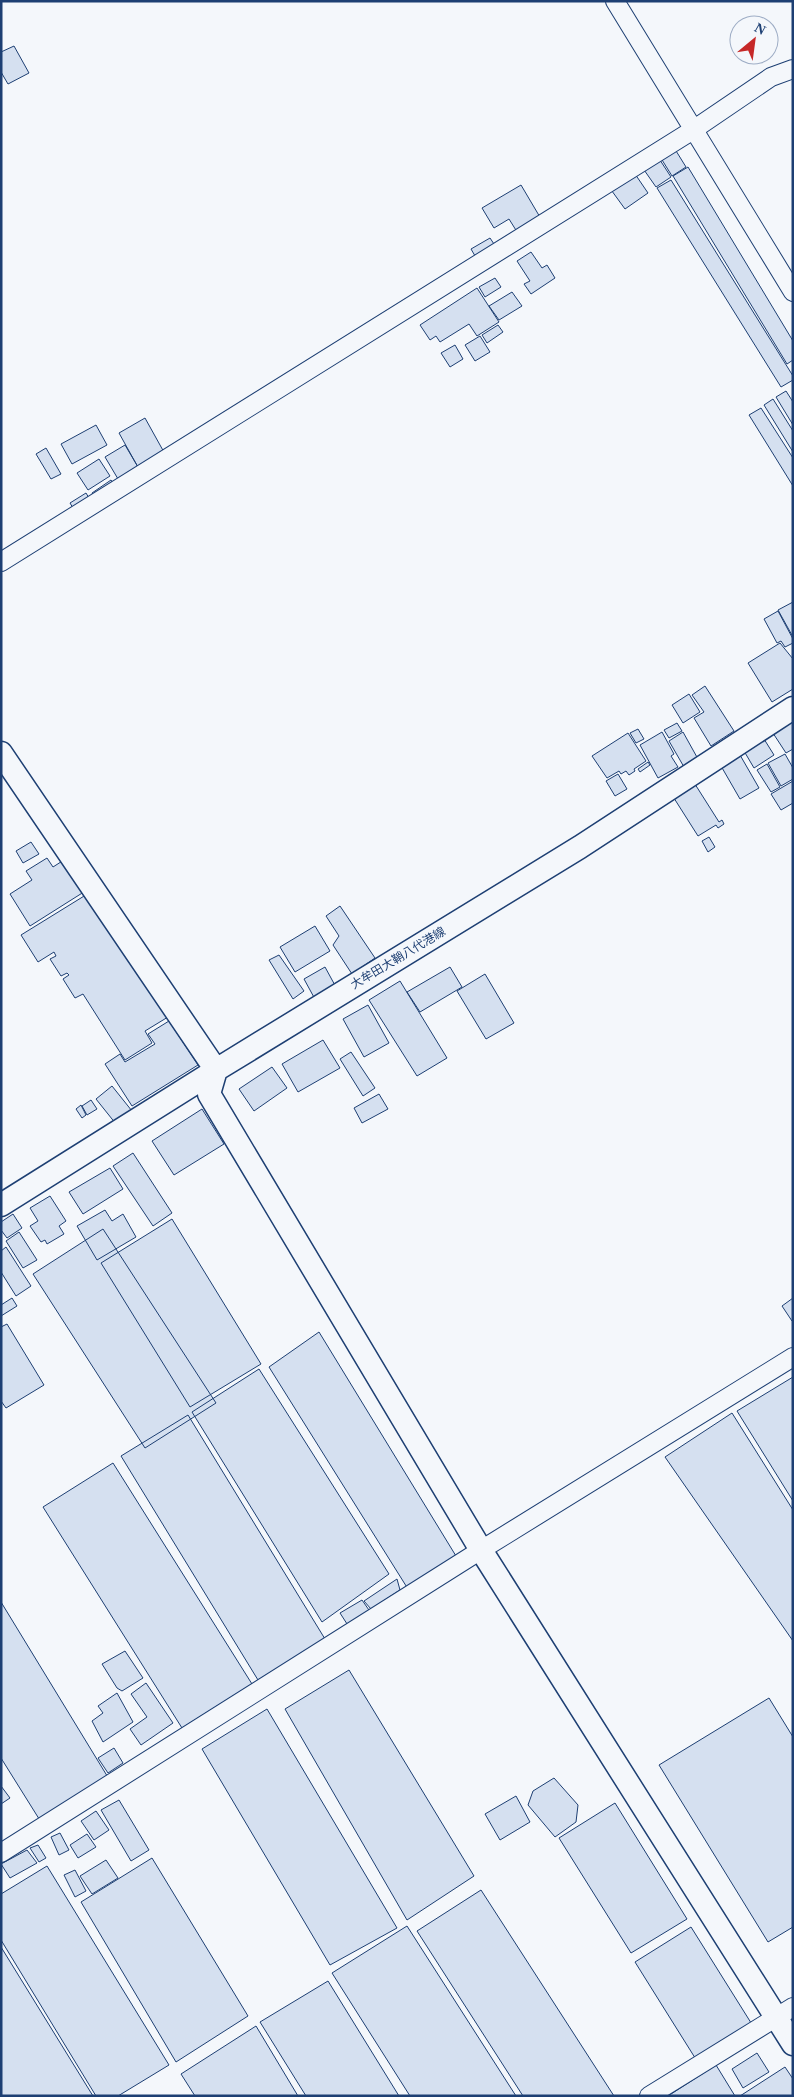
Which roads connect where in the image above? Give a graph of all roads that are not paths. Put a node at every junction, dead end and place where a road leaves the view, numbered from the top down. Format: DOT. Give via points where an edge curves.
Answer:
graph roads {
  1 [pos="615,1"];
  2 [pos="793,69"];
  3 [pos="693,130"];
  4 [pos="793,292"];
  5 [pos="1,562"];
  6 [pos="793,708"];
  7 [pos="1,753"];
  8 [pos="216,1070"];
  9 [pos="1,1205"];
  10 [pos="793,1357"];
  11 [pos="481,1550"];
  12 [pos="1,1853"];
  13 [pos="784,2012"];
  14 [pos="793,2044"];
  15 [pos="649,2096"];
  1 -- 3 [label="street"];
  2 -- 3 [label="street" via="770,77"];
  3 -- 4 [label="street"];
  3 -- 5 [label="street"];
  6 -- 8 [label="main road, 大牟田大鞘八代港線" via="580,847"];
  7 -- 8 [label="main road"];
  8 -- 9 [label="main road, 大牟田大鞘八代港線"];
  8 -- 11 [label="main road" via="208,1094"];
  10 -- 11 [label="street"];
  11 -- 12 [label="street"];
  11 -- 13 [label="main road"];
  13 -- 14 [label="main road"];
  13 -- 15 [label="street"];
}
